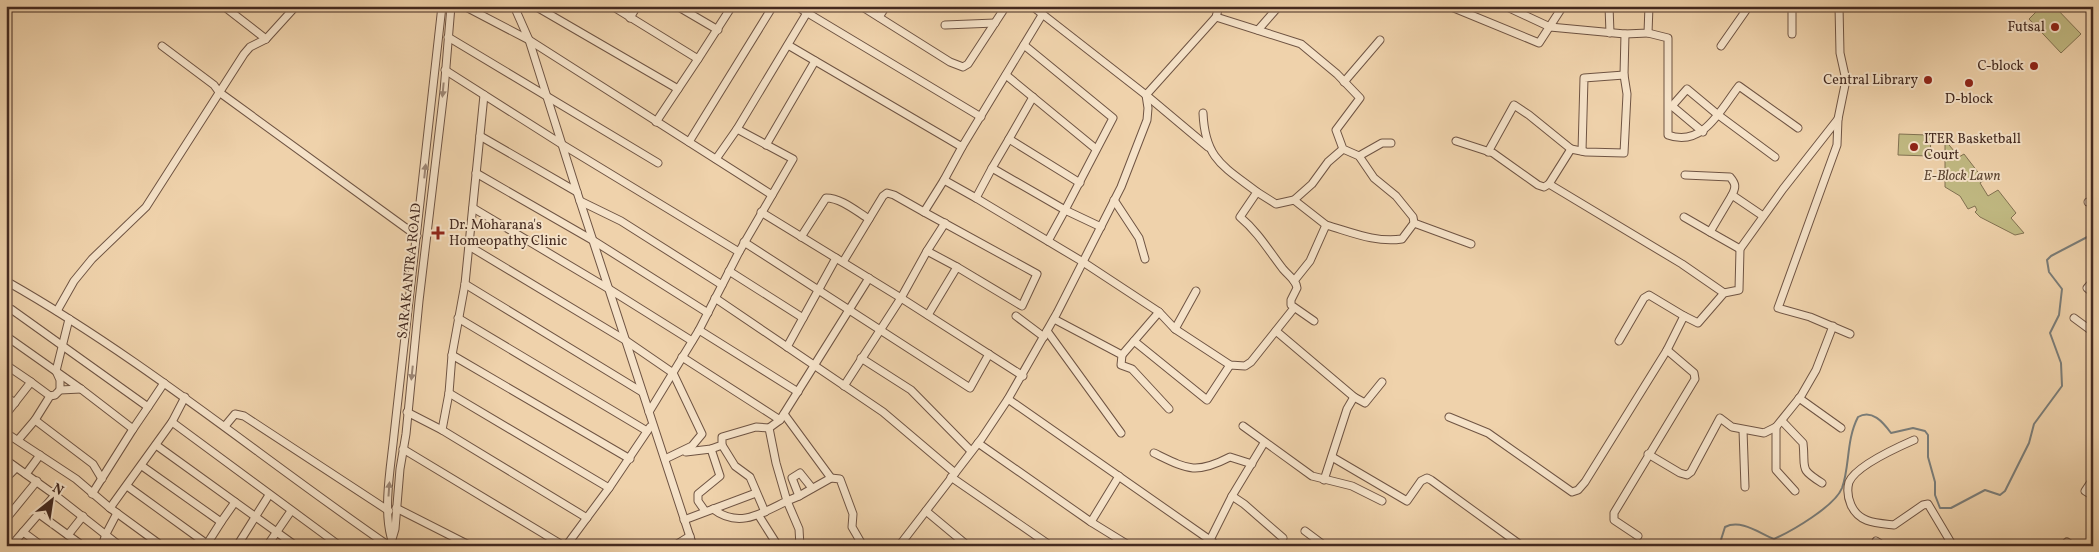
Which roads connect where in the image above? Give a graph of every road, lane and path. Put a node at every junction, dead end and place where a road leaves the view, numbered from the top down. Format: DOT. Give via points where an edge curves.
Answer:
graph roads {
  1 [pos="296,6"];
  2 [pos="442,6"];
  3 [pos="451,6"];
  4 [pos="464,6"];
  5 [pos="514,6"];
  6 [pos="535,6"];
  7 [pos="612,6"];
  8 [pos="637,6"];
  9 [pos="677,6"];
  10 [pos="732,6"];
  11 [pos="773,6"];
  12 [pos="796,6"];
  13 [pos="811,6"];
  14 [pos="862,6"];
  15 [pos="886,6"];
  16 [pos="1006,6"];
  17 [pos="1032,6"];
  18 [pos="1219,6"];
  19 [pos="1279,6"];
  20 [pos="1449,6"];
  21 [pos="1505,6"];
  22 [pos="1563,6"];
  23 [pos="1609,6"];
  24 [pos="1649,6"];
  25 [pos="1749,6"];
  26 [pos="1792,6"];
  27 [pos="1839,6"];
  28 [pos="226,8"];
  29 [pos="807,14"];
  30 [pos="1042,15"];
  31 [pos="879,17"];
  32 [pos="1216,17"];
  33 [pos="630,18"];
  34 [pos="995,23"];
  35 [pos="945,25"];
  36 [pos="1550,27"];
  37 [pos="718,30"];
  38 [pos="1258,30"];
  39 [pos="1610,32"];
  40 [pos="1648,33"];
  41 [pos="1625,34"];
  42 [pos="1792,34"];
  43 [pos="448,38"];
  44 [pos="266,39"];
  45 [pos="529,40"];
  46 [pos="1380,40"];
  47 [pos="788,45"];
  48 [pos="1024,45"];
  49 [pos="162,46"];
  50 [pos="1721,46"];
  51 [pos="698,59"];
  52 [pos="815,61"];
  53 [pos="445,70"];
  54 [pos="1006,75"];
  55 [pos="1624,75"];
  56 [pos="1344,82"];
  57 [pos="678,89"];
  58 [pos="219,92"];
  59 [pos="484,95"];
  60 [pos="547,95"];
  61 [pos="1146,95"];
  62 [pos="1033,97"];
  63 [pos="1203,112"];
  64 [pos="1717,114"];
  65 [pos="981,117"];
  66 [pos="1838,119"];
  67 [pos="656,122"];
  68 [pos="1798,128"];
  69 [pos="737,129"];
  70 [pos="1703,132"];
  71 [pos="480,136"];
  72 [pos="1009,139"];
  73 [pos="1456,141"];
  74 [pos="689,142"];
  75 [pos="1391,142"];
  76 [pos="563,145"];
  77 [pos="766,145"];
  78 [pos="962,147"];
  79 [pos="1208,147"];
  80 [pos="1343,149"];
  81 [pos="1571,149"];
  82 [pos="1096,150"];
  83 [pos="1582,151"];
  84 [pos="1488,152"];
  85 [pos="1359,156"];
  86 [pos="1775,157"];
  87 [pos="716,159"];
  88 [pos="658,163"];
  89 [pos="992,168"];
  90 [pos="476,173"];
  91 [pos="1685,175"];
  92 [pos="944,180"];
  93 [pos="1080,183"];
  94 [pos="1549,184"];
  95 [pos="576,192"];
  96 [pos="1257,192"];
  97 [pos="772,195"];
  98 [pos="1732,195"];
  99 [pos="976,198"];
  100 [pos="1114,200"];
  101 [pos="1294,200"];
  102 [pos="580,201"];
  103 [pos="473,208"];
  104 [pos="1065,210"];
  105 [pos="761,212"];
  106 [pos="924,212"];
  107 [pos="1763,216"];
  108 [pos="1684,217"];
  109 [pos="869,218"];
  110 [pos="1414,223"];
  111 [pos="945,224"];
  112 [pos="1326,225"];
  113 [pos="1101,228"];
  114 [pos="1710,232"];
  115 [pos="417,236"];
  116 [pos="801,237"];
  117 [pos="594,241"];
  118 [pos="1048,241"];
  119 [pos="744,242"];
  120 [pos="1471,244"];
  121 [pos="469,246"];
  122 [pos="1740,249"];
  123 [pos="927,250"];
  124 [pos="739,252"];
  125 [pos="1145,259"];
  126 [pos="839,260"];
  127 [pos="1083,262"];
  128 [pos="957,267"];
  129 [pos="729,271"];
  130 [pos="869,278"];
  131 [pos="6,281"];
  132 [pos="1294,281"];
  133 [pos="2093,281"];
  134 [pos="464,284"];
  135 [pos="722,284"];
  136 [pos="609,289"];
  137 [pos="818,290"];
  138 [pos="1196,291"];
  139 [pos="1724,293"];
  140 [pos="2093,293"];
  141 [pos="715,298"];
  142 [pos="901,298"];
  143 [pos="1294,308"];
  144 [pos="850,310"];
  145 [pos="57,311"];
  146 [pos="1159,312"];
  147 [pos="708,313"];
  148 [pos="928,315"];
  149 [pos="6,316"];
  150 [pos="1016,316"];
  151 [pos="1684,316"];
  152 [pos="458,318"];
  153 [pos="803,318"];
  154 [pos="2074,318"];
  155 [pos="69,319"];
  156 [pos="1054,319"];
  157 [pos="1314,321"];
  158 [pos="1833,326"];
  159 [pos="879,329"];
  160 [pos="1175,329"];
  161 [pos="699,330"];
  162 [pos="1276,331"];
  163 [pos="2093,332"];
  164 [pos="1046,334"];
  165 [pos="1850,334"];
  166 [pos="6,336"];
  167 [pos="625,340"];
  168 [pos="692,341"];
  169 [pos="1134,341"];
  170 [pos="1619,341"];
  171 [pos="64,345"];
  172 [pos="787,347"];
  173 [pos="1667,350"];
  174 [pos="989,354"];
  175 [pos="1122,355"];
  176 [pos="452,356"];
  177 [pos="682,357"];
  178 [pos="862,358"];
  179 [pos="6,364"];
  180 [pos="1230,365"];
  181 [pos="815,366"];
  182 [pos="56,371"];
  183 [pos="673,373"];
  184 [pos="1023,376"];
  185 [pos="31,382"];
  186 [pos="1382,382"];
  187 [pos="164,383"];
  188 [pos="844,386"];
  189 [pos="81,389"];
  190 [pos="60,390"];
  191 [pos="642,392"];
  192 [pos="798,392"];
  193 [pos="449,393"];
  194 [pos="50,396"];
  195 [pos="6,397"];
  196 [pos="185,397"];
  197 [pos="1354,397"];
  198 [pos="1799,398"];
  199 [pos="1008,400"];
  200 [pos="15,403"];
  201 [pos="148,407"];
  202 [pos="1169,410"];
  203 [pos="407,412"];
  204 [pos="649,412"];
  205 [pos="6,414"];
  206 [pos="782,417"];
  207 [pos="1449,417"];
  208 [pos="35,420"];
  209 [pos="1782,421"];
  210 [pos="172,422"];
  211 [pos="652,423"];
  212 [pos="226,426"];
  213 [pos="1243,426"];
  214 [pos="1776,427"];
  215 [pos="769,428"];
  216 [pos="1841,428"];
  217 [pos="134,430"];
  218 [pos="442,430"];
  219 [pos="1743,430"];
  220 [pos="647,431"];
  221 [pos="1121,433"];
  222 [pos="6,434"];
  223 [pos="18,440"];
  224 [pos="1914,440"];
  225 [pos="978,443"];
  226 [pos="1264,443"];
  227 [pos="156,445"];
  228 [pos="722,445"];
  229 [pos="404,449"];
  230 [pos="712,449"];
  231 [pos="971,451"];
  232 [pos="683,452"];
  233 [pos="1154,453"];
  234 [pos="1648,454"];
  235 [pos="40,455"];
  236 [pos="1332,457"];
  237 [pos="630,459"];
  238 [pos="665,459"];
  239 [pos="6,460"];
  240 [pos="1252,464"];
  241 [pos="142,466"];
  242 [pos="16,468"];
  243 [pos="26,474"];
  244 [pos="953,475"];
  245 [pos="1119,476"];
  246 [pos="6,478"];
  247 [pos="831,478"];
  248 [pos="102,479"];
  249 [pos="2093,479"];
  250 [pos="1324,480"];
  251 [pos="37,481"];
  252 [pos="1822,483"];
  253 [pos="127,486"];
  254 [pos="1745,487"];
  255 [pos="609,488"];
  256 [pos="812,488"];
  257 [pos="1795,490"];
  258 [pos="756,493"];
  259 [pos="55,494"];
  260 [pos="92,494"];
  261 [pos="269,495"];
  262 [pos="799,496"];
  263 [pos="1232,496"];
  264 [pos="2093,496"];
  265 [pos="787,500"];
  266 [pos="1382,501"];
  267 [pos="235,502"];
  268 [pos="110,508"];
  269 [pos="396,508"];
  270 [pos="713,508"];
  271 [pos="291,511"];
  272 [pos="388,511"];
  273 [pos="705,511"];
  274 [pos="926,511"];
  275 [pos="117,513"];
  276 [pos="39,514"];
  277 [pos="762,514"];
  278 [pos="83,516"];
  279 [pos="256,516"];
  280 [pos="587,518"];
  281 [pos="6,519"];
  282 [pos="684,520"];
  283 [pos="221,522"];
  284 [pos="1091,522"];
  285 [pos="277,531"];
  286 [pos="1305,531"];
  287 [pos="23,532"];
  288 [pos="106,534"];
  289 [pos="68,535"];
  290 [pos="690,536"];
  291 [pos="1638,536"];
  292 [pos="391,538"];
  293 [pos="1283,538"];
  294 [pos="1876,541"];
  295 [pos="1209,543"];
  296 [pos="206,545"];
  297 [pos="11,546"];
  298 [pos="42,546"];
  299 [pos="83,546"];
  300 [pos="102,546"];
  301 [pos="120,546"];
  302 [pos="162,546"];
  303 [pos="237,546"];
  304 [pos="267,546"];
  305 [pos="296,546"];
  306 [pos="340,546"];
  307 [pos="390,546"];
  308 [pos="471,546"];
  309 [pos="565,546"];
  310 [pos="674,546"];
  311 [pos="693,546"];
  312 [pos="778,546"];
  313 [pos="800,546"];
  314 [pos="863,546"];
  315 [pos="899,546"];
  316 [pos="968,546"];
  317 [pos="1052,546"];
  318 [pos="1130,546"];
  319 [pos="1218,546"];
  320 [pos="1326,546"];
  321 [pos="1522,546"];
  322 [pos="1884,546"];
  323 [pos="1953,546"];
  324 [pos="2063,546"];
  325 [pos="2073,546"];
  1 -- 44 [label="street"];
  115 -- 2 [label="street, SARAKANTRA ROAD, one-way"];
  3 -- 43 [label="street, SARAKANTRA ROAD"];
  4 -- 45 [label="street"];
  5 -- 45 [label="street"];
  6 -- 57 [label="street"];
  7 -- 33 [label="street"];
  8 -- 33 [label="street"];
  9 -- 37 [label="street"];
  10 -- 37 [label="street"];
  11 -- 74 [label="street"];
  12 -- 29 [label="street"];
  13 -- 29 [label="street"];
  14 -- 31 [label="street"];
  15 -- 31 [label="street"];
  16 -- 34 [label="street"];
  17 -- 30 [label="street"];
  18 -- 32 [label="street"];
  19 -- 38 [label="street"];
  20 -- 36 [label="street" via="1539,43"];
  21 -- 36 [label="street"];
  22 -- 36 [label="street"];
  23 -- 39 [label="street"];
  24 -- 40 [label="street"];
  25 -- 50 [label="street"];
  26 -- 42 [label="street"];
  27 -- 66 [label="street" via="1840,53 1846,80"];
  28 -- 44 [label="street"];
  29 -- 47 [label="street"];
  29 -- 65 [label="street"];
  30 -- 48 [label="street"];
  30 -- 61 [label="street"];
  31 -- 34 [label="street" via="963,67"];
  32 -- 38 [label="street"];
  32 -- 61 [label="street"];
  33 -- 51 [label="street"];
  34 -- 35 [label="street"];
  36 -- 39 [label="street"];
  37 -- 51 [label="street"];
  38 -- 56 [label="street" via="1301,44"];
  39 -- 41 [label="street"];
  40 -- 41 [label="street"];
  40 -- 70 [label="street" via="1668,38 1668,135 1687,139"];
  41 -- 55 [label="street"];
  43 -- 53 [label="street, SARAKANTRA ROAD"];
  43 -- 60 [label="street"];
  44 -- 58 [label="street" via="250,47"];
  45 -- 60 [label="street"];
  45 -- 67 [label="street"];
  46 -- 56 [label="street"];
  47 -- 52 [label="street"];
  47 -- 69 [label="street"];
  48 -- 54 [label="street"];
  48 -- 82 [label="street" via="1113,118"];
  49 -- 58 [label="street"];
  51 -- 57 [label="street"];
  52 -- 77 [label="street"];
  52 -- 78 [label="street"];
  53 -- 59 [label="street"];
  53 -- 203 [label="street, SARAKANTRA ROAD, one-way"];
  54 -- 62 [label="street"];
  54 -- 65 [label="street"];
  55 -- 83 [label="street" via="1584,78"];
  55 -- 83 [label="street" via="1627,94 1624,153"];
  56 -- 80 [label="street" via="1360,98 1336,130"];
  57 -- 67 [label="street"];
  58 -- 115 [label="street"];
  58 -- 145 [label="street" via="146,207 92,259 74,281"];
  59 -- 71 [label="street"];
  59 -- 76 [label="street"];
  60 -- 76 [label="street"];
  60 -- 88 [label="street"];
  61 -- 79 [label="street"];
  61 -- 100 [label="street" via="1147,120"];
  62 -- 72 [label="street"];
  62 -- 82 [label="street"];
  63 -- 79 [label="street"];
  64 -- 68 [label="street" via="1739,86"];
  64 -- 70 [label="street"];
  64 -- 70 [label="street" via="1686,89 1672,106"];
  64 -- 86 [label="street"];
  65 -- 78 [label="street"];
  66 -- 107 [label="street"];
  66 -- 158 [label="street" via="1837,145 1778,308"];
  67 -- 74 [label="street"];
  69 -- 77 [label="street"];
  69 -- 87 [label="street"];
  71 -- 90 [label="street"];
  71 -- 95 [label="street"];
  72 -- 89 [label="street"];
  72 -- 93 [label="street"];
  73 -- 84 [label="street"];
  74 -- 87 [label="street"];
  75 -- 85 [label="street" via="1382,143"];
  76 -- 95 [label="street"];
  76 -- 124 [label="street"];
  77 -- 97 [label="street" via="793,160"];
  78 -- 92 [label="street"];
  79 -- 96 [label="street" via="1223,166"];
  80 -- 85 [label="street"];
  80 -- 101 [label="street"];
  81 -- 83 [label="street"];
  81 -- 84 [label="street" via="1514,105"];
  81 -- 94 [label="street"];
  82 -- 93 [label="street"];
  84 -- 94 [label="street" via="1538,186"];
  85 -- 110 [label="street" via="1374,178 1396,196"];
  87 -- 97 [label="street"];
  89 -- 99 [label="street"];
  89 -- 104 [label="street"];
  90 -- 103 [label="street"];
  90 -- 117 [label="street"];
  91 -- 98 [label="street" via="1730,177 1736,188"];
  92 -- 99 [label="street"];
  92 -- 106 [label="street"];
  93 -- 104 [label="street"];
  94 -- 139 [label="street"];
  95 -- 102 [label="street"];
  96 -- 101 [label="street" via="1276,204"];
  96 -- 132 [label="street" via="1240,217 1262,239"];
  97 -- 105 [label="street"];
  98 -- 107 [label="street"];
  98 -- 114 [label="street"];
  99 -- 118 [label="street"];
  100 -- 113 [label="street"];
  100 -- 125 [label="street" via="1139,238"];
  101 -- 112 [label="street"];
  102 -- 117 [label="street"];
  102 -- 135 [label="street" via="621,221"];
  103 -- 121 [label="street"];
  103 -- 136 [label="street"];
  104 -- 113 [label="street"];
  104 -- 118 [label="street"];
  105 -- 116 [label="street"];
  105 -- 119 [label="street"];
  106 -- 109 [label="street" via="890,193 883,196"];
  106 -- 111 [label="street"];
  107 -- 122 [label="street"];
  108 -- 114 [label="street"];
  109 -- 116 [label="street" via="842,202 826,198"];
  109 -- 126 [label="street"];
  110 -- 112 [label="street" via="1402,239 1391,240 1376,240"];
  110 -- 120 [label="street"];
  111 -- 123 [label="street"];
  111 -- 128 [label="street" via="1037,274 1022,306"];
  112 -- 132 [label="street" via="1310,261"];
  113 -- 127 [label="street"];
  114 -- 122 [label="street"];
  272 -- 115 [label="street, SARAKANTRA ROAD, one-way"];
  116 -- 126 [label="street"];
  117 -- 136 [label="street"];
  117 -- 147 [label="street"];
  118 -- 127 [label="street"];
  119 -- 124 [label="street"];
  119 -- 137 [label="street"];
  121 -- 134 [label="street"];
  121 -- 167 [label="street"];
  122 -- 139 [label="street" via="1739,290"];
  123 -- 128 [label="street"];
  123 -- 142 [label="street"];
  124 -- 129 [label="street"];
  126 -- 130 [label="street"];
  126 -- 137 [label="street"];
  127 -- 146 [label="street"];
  127 -- 156 [label="street"];
  128 -- 148 [label="street"];
  129 -- 135 [label="street"];
  129 -- 153 [label="street"];
  130 -- 142 [label="street"];
  130 -- 144 [label="street"];
  131 -- 145 [label="street"];
  132 -- 143 [label="street" via="1297,288 1291,302"];
  133 -- 140 [label="street" via="2087,288"];
  134 -- 152 [label="street"];
  134 -- 191 [label="street"];
  135 -- 141 [label="street"];
  136 -- 167 [label="street"];
  136 -- 168 [label="street"];
  137 -- 144 [label="street"];
  137 -- 153 [label="street"];
  138 -- 160 [label="street"];
  139 -- 151 [label="street" via="1698,323"];
  141 -- 147 [label="street"];
  141 -- 172 [label="street"];
  142 -- 148 [label="street"];
  142 -- 159 [label="street"];
  143 -- 157 [label="street"];
  143 -- 162 [label="street"];
  144 -- 159 [label="street"];
  144 -- 181 [label="street"];
  145 -- 155 [label="street"];
  146 -- 160 [label="street"];
  146 -- 169 [label="street"];
  147 -- 161 [label="street"];
  148 -- 174 [label="street"];
  149 -- 171 [label="street" via="10,309"];
  150 -- 164 [label="street"];
  151 -- 170 [label="street" via="1648,295"];
  151 -- 173 [label="street"];
  152 -- 176 [label="street"];
  152 -- 220 [label="street"];
  153 -- 172 [label="street"];
  154 -- 163 [label="street"];
  155 -- 171 [label="street"];
  155 -- 187 [label="street"];
  156 -- 164 [label="street"];
  156 -- 175 [label="street"];
  158 -- 165 [label="street"];
  158 -- 198 [label="street" via="1816,370"];
  159 -- 174 [label="street" via="970,388"];
  159 -- 178 [label="street"];
  160 -- 180 [label="street"];
  161 -- 168 [label="street"];
  161 -- 192 [label="street"];
  162 -- 180 [label="street" via="1251,362 1245,366"];
  162 -- 197 [label="street"];
  164 -- 184 [label="street"];
  164 -- 221 [label="street"];
  166 -- 182 [label="street"];
  167 -- 183 [label="street"];
  167 -- 191 [label="street"];
  168 -- 177 [label="street"];
  169 -- 175 [label="street"];
  169 -- 180 [label="street" via="1208,400"];
  171 -- 182 [label="street"];
  171 -- 201 [label="street"];
  172 -- 181 [label="street"];
  173 -- 207 [label="street" via="1584,482 1572,492 1488,432"];
  173 -- 234 [label="street" via="1694,373 1695,378"];
  174 -- 184 [label="street"];
  175 -- 202 [label="street" via="1121,365 1132,369"];
  176 -- 193 [label="street"];
  176 -- 237 [label="street"];
  177 -- 183 [label="street"];
  177 -- 206 [label="street"];
  178 -- 188 [label="street"];
  178 -- 231 [label="street" via="911,390"];
  179 -- 185 [label="street"];
  181 -- 188 [label="street"];
  181 -- 192 [label="street"];
  182 -- 189 [label="street"];
  182 -- 190 [label="street"];
  183 -- 204 [label="street"];
  183 -- 232 [label="street" via="702,434"];
  184 -- 199 [label="street"];
  185 -- 194 [label="street"];
  185 -- 200 [label="street"];
  186 -- 197 [label="street" via="1365,403"];
  187 -- 196 [label="street"];
  187 -- 201 [label="street"];
  188 -- 244 [label="street" via="883,412"];
  189 -- 190 [label="street"];
  189 -- 217 [label="street"];
  190 -- 194 [label="street"];
  191 -- 204 [label="street"];
  192 -- 206 [label="street"];
  193 -- 218 [label="street"];
  193 -- 255 [label="street"];
  194 -- 208 [label="street"];
  195 -- 200 [label="street"];
  196 -- 210 [label="street"];
  196 -- 212 [label="street"];
  197 -- 236 [label="street"];
  198 -- 209 [label="street"];
  198 -- 216 [label="street"];
  199 -- 225 [label="street"];
  199 -- 245 [label="street"];
  200 -- 205 [label="street"];
  201 -- 217 [label="street"];
  203 -- 218 [label="street"];
  203 -- 229 [label="street, SARAKANTRA ROAD"];
  204 -- 211 [label="street"];
  206 -- 215 [label="street"];
  206 -- 247 [label="street"];
  208 -- 223 [label="street"];
  208 -- 248 [label="street" via="93,464"];
  209 -- 214 [label="street"];
  209 -- 252 [label="street" via="1803,443 1805,470"];
  210 -- 227 [label="street"];
  210 -- 261 [label="street"];
  211 -- 220 [label="street"];
  211 -- 238 [label="street"];
  212 -- 272 [label="street" via="235,414 244,416"];
  212 -- 307 [label="street"];
  213 -- 226 [label="street"];
  214 -- 219 [label="street" via="1764,433"];
  214 -- 257 [label="street" via="1776,470"];
  215 -- 228 [label="street" via="756,427 722,437"];
  215 -- 265 [label="street"];
  217 -- 248 [label="street"];
  218 -- 280 [label="street"];
  219 -- 234 [label="street" via="1720,418 1687,475"];
  219 -- 254 [label="street"];
  220 -- 237 [label="street"];
  222 -- 223 [label="street"];
  223 -- 235 [label="street"];
  224 -- 323 [label="street" via="1886,453 1854,476 1849,484 1849,500 1864,520 1894,525 1928,504"];
  225 -- 231 [label="street"];
  225 -- 284 [label="street"];
  226 -- 240 [label="street"];
  226 -- 250 [label="street" via="1312,476"];
  227 -- 241 [label="street"];
  227 -- 267 [label="street"];
  228 -- 230 [label="street"];
  228 -- 258 [label="street" via="735,466 750,477"];
  229 -- 269 [label="street, SARAKANTRA ROAD"];
  229 -- 309 [label="street"];
  230 -- 232 [label="street"];
  230 -- 273 [label="street" via="720,476 698,494 698,501"];
  231 -- 244 [label="street"];
  232 -- 238 [label="street"];
  233 -- 240 [label="street" via="1185,468 1210,467 1230,457"];
  234 -- 291 [label="street" via="1614,513 1614,520"];
  235 -- 243 [label="street"];
  235 -- 260 [label="street"];
  236 -- 250 [label="street"];
  236 -- 321 [label="street" via="1407,501 1421,481 1427,478"];
  237 -- 255 [label="street"];
  238 -- 282 [label="street"];
  239 -- 242 [label="street"];
  240 -- 263 [label="street"];
  241 -- 253 [label="street"];
  241 -- 283 [label="street"];
  242 -- 243 [label="street"];
  242 -- 246 [label="street"];
  243 -- 251 [label="street"];
  244 -- 274 [label="street"];
  244 -- 317 [label="street"];
  245 -- 284 [label="street"];
  245 -- 295 [label="street"];
  247 -- 256 [label="street"];
  247 -- 314 [label="street" via="840,479 853,514 852,527"];
  248 -- 260 [label="street"];
  249 -- 264 [label="street" via="2085,491"];
  250 -- 266 [label="street" via="1352,486"];
  251 -- 259 [label="street"];
  251 -- 281 [label="street"];
  253 -- 268 [label="street"];
  253 -- 296 [label="street"];
  255 -- 280 [label="street"];
  256 -- 262 [label="street"];
  256 -- 262 [label="street" via="800,473 792,478"];
  258 -- 270 [label="street"];
  258 -- 277 [label="street"];
  259 -- 276 [label="street"];
  259 -- 278 [label="street"];
  260 -- 268 [label="street"];
  261 -- 271 [label="street"];
  261 -- 279 [label="street"];
  262 -- 265 [label="street"];
  263 -- 293 [label="street"];
  263 -- 295 [label="street"];
  265 -- 277 [label="street"];
  265 -- 313 [label="street" via="799,529"];
  267 -- 279 [label="street"];
  267 -- 283 [label="street"];
  268 -- 275 [label="street"];
  269 -- 292 [label="street, SARAKANTRA ROAD"];
  269 -- 308 [label="street"];
  270 -- 273 [label="street"];
  270 -- 277 [label="street" via="722,514 740,518"];
  271 -- 285 [label="street"];
  271 -- 306 [label="street"];
  272 -- 292 [label="street, SARAKANTRA ROAD"];
  273 -- 282 [label="street"];
  274 -- 315 [label="street"];
  274 -- 316 [label="street"];
  275 -- 288 [label="street"];
  275 -- 302 [label="street"];
  276 -- 287 [label="street"];
  276 -- 289 [label="street"];
  277 -- 312 [label="street"];
  278 -- 288 [label="street"];
  278 -- 289 [label="street"];
  279 -- 285 [label="street"];
  279 -- 303 [label="street"];
  280 -- 309 [label="street"];
  282 -- 290 [label="street"];
  283 -- 296 [label="street"];
  284 -- 318 [label="street"];
  285 -- 304 [label="street"];
  285 -- 305 [label="street"];
  286 -- 320 [label="street"];
  287 -- 297 [label="street"];
  287 -- 298 [label="street"];
  288 -- 300 [label="street"];
  288 -- 301 [label="street"];
  289 -- 299 [label="street"];
  290 -- 310 [label="street"];
  290 -- 311 [label="street"];
  292 -- 307 [label="street, SARAKANTRA ROAD"];
  294 -- 322 [label="street"];
  295 -- 319 [label="street"];
  324 -- 325 [label="street" via="2067,542"];
}
